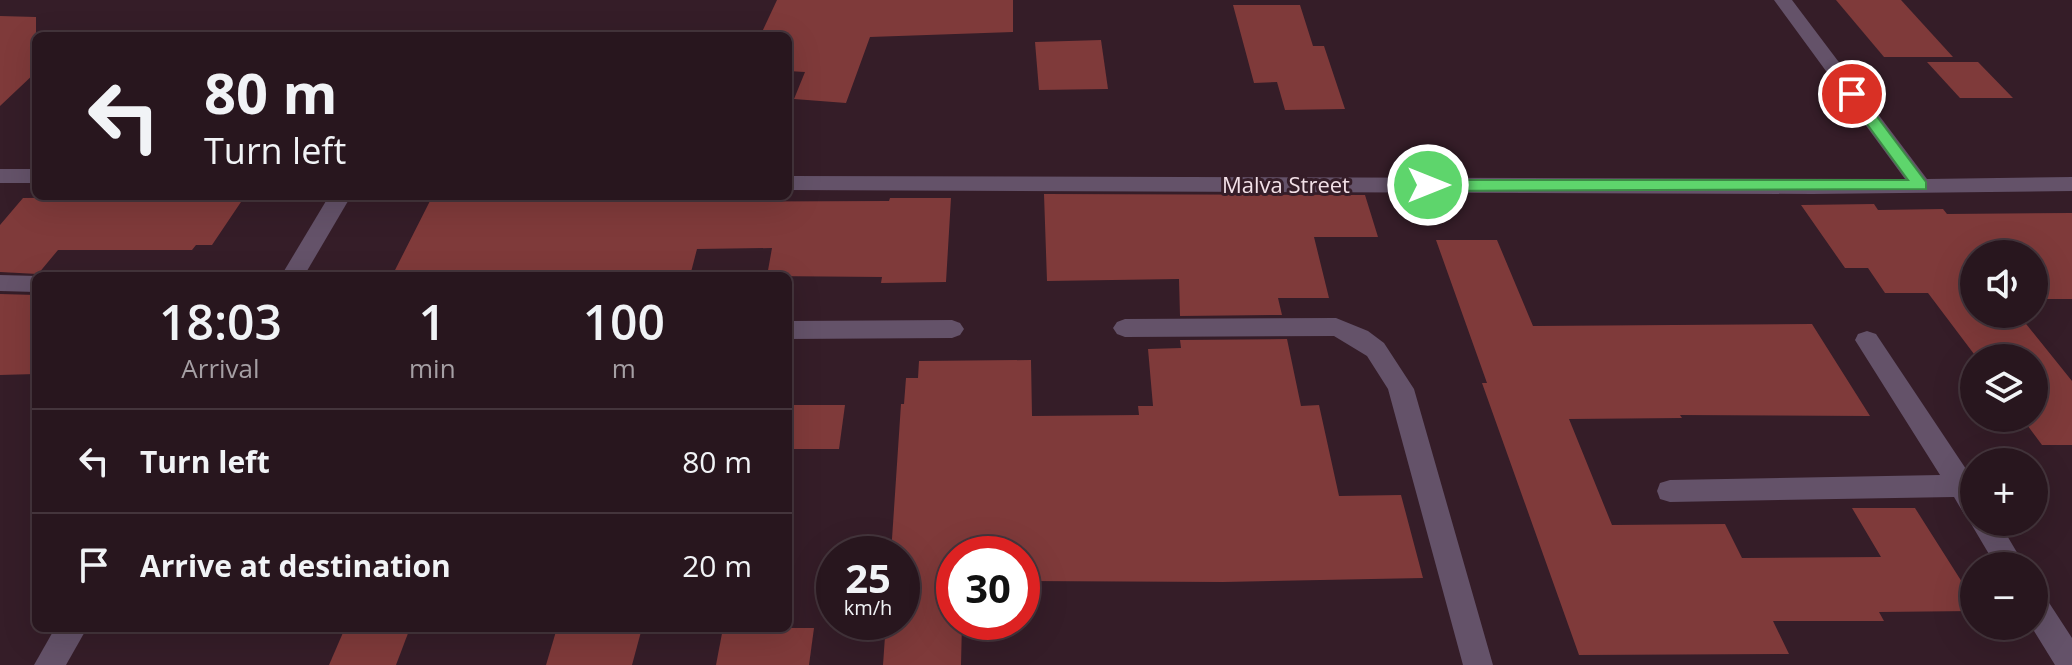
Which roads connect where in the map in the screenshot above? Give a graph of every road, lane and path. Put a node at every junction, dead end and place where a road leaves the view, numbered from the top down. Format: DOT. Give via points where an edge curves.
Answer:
graph roads {
  1 [pos="1783,0"];
  2 [pos="0,176"];
  3 [pos="32,176"];
  4 [pos="792,183"];
  5 [pos="2072,184"];
  6 [pos="1921,186"];
  7 [pos="338,200"];
  8 [pos="294,272"];
  9 [pos="0,283"];
  10 [pos="32,284"];
  11 [pos="1125,328"];
  12 [pos="952,329"];
  13 [pos="792,330"];
  14 [pos="1867,340"];
  15 [pos="1960,484"];
  16 [pos="1670,491"];
  17 [pos="1960,496"];
  18 [pos="2048,626"];
  19 [pos="70,632"];
  20 [pos="49,665"];
  21 [pos="1478,665"];
  22 [pos="2072,665"];
  1 -- 6 [label="street"];
  2 -- 3 [label="street"];
  4 -- 6 [label="street, Malva Street"];
  5 -- 6 [label="street, Malva Street"];
  7 -- 8 [label="street"];
  9 -- 10 [label="street"];
  11 -- 21 [label="street" via="1336,327 1363,337 1386,359 1401,389"];
  12 -- 13 [label="street"];
  14 -- 15 [label="street"];
  16 -- 17 [label="street"];
  18 -- 22 [label="street"];
  19 -- 20 [label="street"];
}
